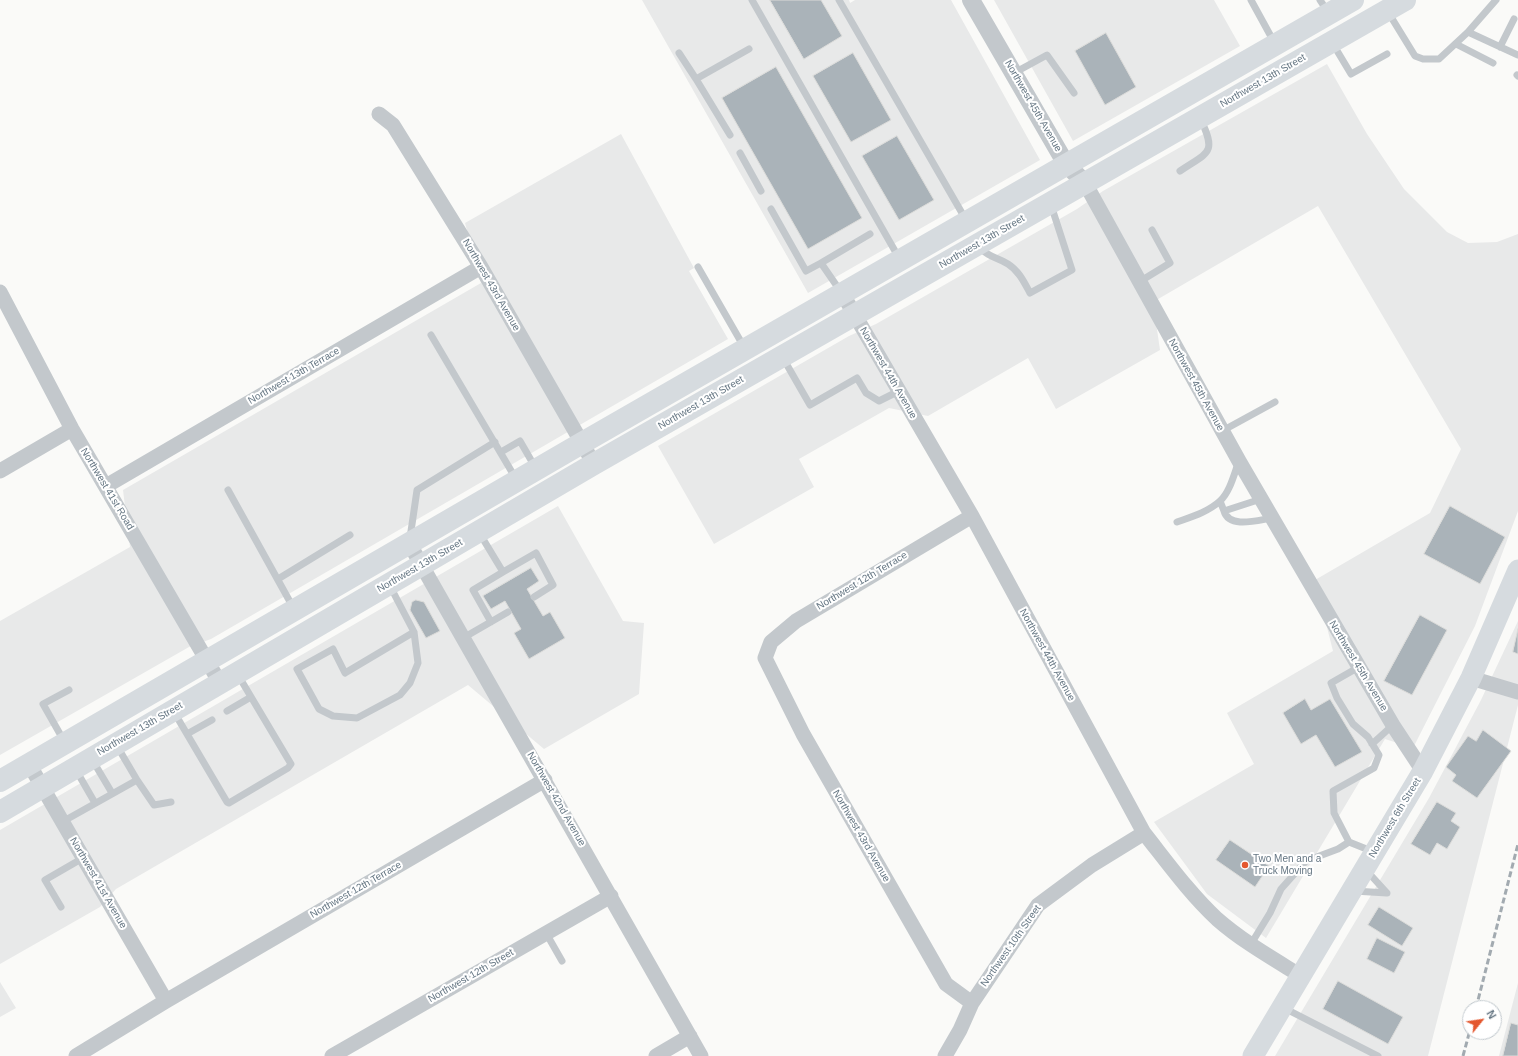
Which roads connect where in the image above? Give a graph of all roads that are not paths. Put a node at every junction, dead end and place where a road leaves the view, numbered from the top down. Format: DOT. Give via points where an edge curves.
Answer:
graph roads {
  1 [pos="752,0"];
  2 [pos="839,0"];
  3 [pos="971,0"];
  4 [pos="1251,0"];
  5 [pos="1353,0"];
  6 [pos="1368,0"];
  7 [pos="1496,0"];
  8 [pos="1395,3"];
  9 [pos="1325,7"];
  10 [pos="1514,19"];
  11 [pos="1468,32"];
  12 [pos="1332,42"];
  13 [pos="1276,44"];
  14 [pos="1456,44"];
  15 [pos="1500,46"];
  16 [pos="1518,46"];
  17 [pos="749,49"];
  18 [pos="679,53"];
  19 [pos="1387,54"];
  20 [pos="1516,54"];
  21 [pos="1493,63"];
  22 [pos="1014,73"];
  23 [pos="1278,73"];
  24 [pos="696,79"];
  25 [pos="1074,93"];
  26 [pos="379,114"];
  27 [pos="1200,117"];
  28 [pos="730,135"];
  29 [pos="740,152"];
  30 [pos="1066,164"];
  31 [pos="1180,170"];
  32 [pos="1085,183"];
  33 [pos="761,191"];
  34 [pos="1050,203"];
  35 [pos="771,209"];
  36 [pos="967,222"];
  37 [pos="1152,230"];
  38 [pos="870,234"];
  39 [pos="977,245"];
  40 [pos="900,260"];
  41 [pos="821,263"];
  42 [pos="481,267"];
  43 [pos="698,267"];
  44 [pos="1140,282"];
  45 [pos="0,292"];
  46 [pos="842,294"];
  47 [pos="854,315"];
  48 [pos="431,335"];
  49 [pos="745,349"];
  50 [pos="782,356"];
  51 [pos="899,391"];
  52 [pos="1275,402"];
  53 [pos="72,429"];
  54 [pos="1222,431"];
  55 [pos="495,442"];
  56 [pos="582,443"];
  57 [pos="501,452"];
  58 [pos="1239,461"];
  59 [pos="594,464"];
  60 [pos="536,469"];
  61 [pos="0,471"];
  62 [pos="517,480"];
  63 [pos="106,486"];
  64 [pos="228,490"];
  65 [pos="1261,499"];
  66 [pos="1220,501"];
  67 [pos="1224,511"];
  68 [pos="972,516"];
  69 [pos="1272,518"];
  70 [pos="1177,522"];
  71 [pos="479,532"];
  72 [pos="350,535"];
  73 [pos="409,543"];
  74 [pos="421,566"];
  75 [pos="1518,570"];
  76 [pos="503,572"];
  77 [pos="278,579"];
  78 [pos="389,584"];
  79 [pos="534,597"];
  80 [pos="295,610"];
  81 [pos="508,612"];
  82 [pos="491,622"];
  83 [pos="414,632"];
  84 [pos="463,638"];
  85 [pos="765,658"];
  86 [pos="207,661"];
  87 [pos="1359,667"];
  88 [pos="228,678"];
  89 [pos="1471,678"];
  90 [pos="68,690"];
  91 [pos="1518,692"];
  92 [pos="251,697"];
  93 [pos="173,710"];
  94 [pos="227,711"];
  95 [pos="212,720"];
  96 [pos="1393,725"];
  97 [pos="187,734"];
  98 [pos="65,743"];
  99 [pos="115,743"];
  100 [pos="1372,744"];
  101 [pos="82,762"];
  102 [pos="29,764"];
  103 [pos="1423,771"];
  104 [pos="137,780"];
  105 [pos="545,780"];
  106 [pos="0,781"];
  107 [pos="41,786"];
  108 [pos="112,793"];
  109 [pos="172,802"];
  110 [pos="95,803"];
  111 [pos="0,812"];
  112 [pos="62,822"];
  113 [pos="1144,833"];
  114 [pos="1349,842"];
  115 [pos="83,858"];
  116 [pos="1369,860"];
  117 [pos="1351,891"];
  118 [pos="611,896"];
  119 [pos="61,907"];
  120 [pos="546,933"];
  121 [pos="1251,944"];
  122 [pos="562,961"];
  123 [pos="1301,976"];
  124 [pos="166,1001"];
  125 [pos="972,1003"];
  126 [pos="1282,1007"];
  127 [pos="690,1036"];
  128 [pos="76,1056"];
  129 [pos="332,1056"];
  130 [pos="656,1056"];
  131 [pos="701,1056"];
  132 [pos="945,1056"];
  133 [pos="1253,1056"];
  134 [pos="1378,1056"];
  1 -- 40 [label="lane"];
  2 -- 36 [label="lane"];
  3 -- 22 [label="street, Northwest 45th Avenue"];
  4 -- 13 [label="lane"];
  5 -- 9 [label="main road"];
  6 -- 23 [label="main road" via="1361,9 1284,55 1278,63"];
  7 -- 11 [label="lane"];
  8 -- 12 [label="main road, Northwest 13th Street"];
  8 -- 14 [label="lane" via="1415,56 1439,59"];
  9 -- 13 [label="main road"];
  10 -- 15 [label="lane"];
  11 -- 14 [label="lane"];
  11 -- 15 [label="lane"];
  12 -- 19 [label="lane" via="1351,74"];
  12 -- 23 [label="main road, Northwest 13th Street"];
  13 -- 30 [label="main road"];
  14 -- 21 [label="lane"];
  15 -- 20 [label="lane"];
  16 -- 20 [label="lane"];
  17 -- 24 [label="lane"];
  18 -- 24 [label="lane"];
  22 -- 25 [label="lane" via="1047,55"];
  22 -- 30 [label="street, Northwest 45th Avenue"];
  23 -- 27 [label="main road, Northwest 13th Street"];
  24 -- 28 [label="lane"];
  26 -- 42 [label="street, Northwest 43rd Avenue" via="393,125"];
  27 -- 31 [label="lane" via="1209,136 1210,146 1206,153"];
  27 -- 32 [label="main road, Northwest 13th Street"];
  29 -- 33 [label="lane"];
  30 -- 32 [label="street, Northwest 45th Avenue"];
  30 -- 36 [label="main road"];
  32 -- 34 [label="main road, Northwest 13th Street"];
  32 -- 44 [label="street, Northwest 45th Avenue"];
  34 -- 39 [label="main road, Northwest 13th Street"];
  34 -- 39 [label="lane" via="1072,270 1030,293 1019,274 1010,265 989,257"];
  35 -- 41 [label="lane" via="806,271"];
  36 -- 40 [label="main road"];
  37 -- 44 [label="lane" via="1170,263"];
  38 -- 41 [label="lane"];
  39 -- 47 [label="main road, Northwest 13th Street"];
  40 -- 46 [label="main road"];
  41 -- 46 [label="lane"];
  42 -- 56 [label="street, Northwest 43rd Avenue"];
  42 -- 63 [label="street, Northwest 13th Terrace"];
  43 -- 49 [label="lane"];
  44 -- 54 [label="street, Northwest 45th Avenue"];
  45 -- 53 [label="street, Northwest 41st Road"];
  46 -- 47 [label="street, Northwest 44th Avenue"];
  46 -- 49 [label="main road"];
  47 -- 50 [label="main road, Northwest 13th Street"];
  47 -- 51 [label="street, Northwest 44th Avenue"];
  48 -- 55 [label="lane"];
  49 -- 56 [label="main road"];
  50 -- 51 [label="lane" via="810,405 857,378 866,393 879,401"];
  50 -- 59 [label="main road, Northwest 13th Street"];
  51 -- 68 [label="street, Northwest 44th Avenue"];
  52 -- 54 [label="lane"];
  53 -- 61 [label="street"];
  53 -- 63 [label="street, Northwest 41st Road"];
  54 -- 58 [label="street, Northwest 45th Avenue"];
  55 -- 57 [label="lane"];
  55 -- 73 [label="lane" via="417,490"];
  56 -- 59 [label="street, Northwest 43rd Avenue"];
  56 -- 60 [label="main road"];
  57 -- 60 [label="lane" via="520,441"];
  57 -- 62 [label="lane"];
  58 -- 65 [label="street, Northwest 45th Avenue"];
  58 -- 66 [label="lane" via="1230,486"];
  59 -- 71 [label="main road, Northwest 13th Street"];
  60 -- 62 [label="main road"];
  62 -- 73 [label="main road"];
  63 -- 86 [label="street, Northwest 41st Road"];
  64 -- 77 [label="lane"];
  65 -- 67 [label="lane"];
  65 -- 69 [label="street, Northwest 45th Avenue"];
  66 -- 67 [label="lane"];
  66 -- 70 [label="lane" via="1198,514"];
  67 -- 69 [label="lane" via="1232,521"];
  68 -- 85 [label="street, Northwest 12th Terrace" via="796,621 771,642"];
  68 -- 113 [label="street, Northwest 44th Avenue"];
  69 -- 87 [label="street, Northwest 45th Avenue"];
  71 -- 74 [label="main road, Northwest 13th Street"];
  71 -- 76 [label="lane"];
  72 -- 77 [label="lane"];
  73 -- 74 [label="street, Northwest 42nd Avenue"];
  73 -- 80 [label="main road"];
  74 -- 78 [label="main road, Northwest 13th Street"];
  74 -- 84 [label="street, Northwest 42nd Avenue"];
  75 -- 89 [label="main road, Northwest 6th Street"];
  76 -- 79 [label="lane" via="536,553 553,585"];
  76 -- 82 [label="lane" via="473,590"];
  77 -- 80 [label="lane"];
  78 -- 83 [label="lane"];
  78 -- 88 [label="main road, Northwest 13th Street"];
  80 -- 86 [label="main road"];
  81 -- 82 [label="lane"];
  82 -- 84 [label="lane"];
  83 -- 83 [label="lane" via="418,663 410,683 400,695 357,718 333,716 319,709 297,669 332,649 345,673"];
  84 -- 105 [label="street, Northwest 42nd Avenue"];
  85 -- 125 [label="street, Northwest 43rd Avenue" via="803,734 946,984"];
  86 -- 88 [label="street, Northwest 41st Road"];
  86 -- 98 [label="main road"];
  87 -- 96 [label="street, Northwest 45th Avenue"];
  87 -- 100 [label="lane" via="1331,683 1353,724"];
  88 -- 92 [label="lane"];
  88 -- 93 [label="main road, Northwest 13th Street"];
  89 -- 91 [label="street"];
  89 -- 103 [label="main road, Northwest 6th Street"];
  90 -- 98 [label="lane" via="43,704"];
  92 -- 94 [label="lane"];
  92 -- 97 [label="lane" via="291,764 288,768 227,802"];
  93 -- 97 [label="lane"];
  93 -- 99 [label="main road, Northwest 13th Street"];
  95 -- 97 [label="lane"];
  96 -- 100 [label="lane"];
  96 -- 103 [label="street, Northwest 45th Avenue"];
  98 -- 102 [label="main road"];
  99 -- 101 [label="main road, Northwest 13th Street"];
  99 -- 104 [label="lane"];
  100 -- 114 [label="lane" via="1379,755 1374,768 1333,791 1334,813"];
  101 -- 107 [label="main road, Northwest 13th Street"];
  101 -- 108 [label="lane"];
  101 -- 110 [label="lane"];
  102 -- 106 [label="main road"];
  102 -- 107 [label="street, Northwest 41st Avenue"];
  103 -- 116 [label="main road, Northwest 6th Street"];
  104 -- 108 [label="lane"];
  104 -- 109 [label="lane" via="154,805"];
  105 -- 118 [label="street, Northwest 42nd Avenue"];
  105 -- 124 [label="street, Northwest 12th Terrace"];
  107 -- 111 [label="main road, Northwest 13th Street"];
  107 -- 112 [label="street, Northwest 41st Avenue"];
  108 -- 110 [label="lane"];
  110 -- 112 [label="lane"];
  112 -- 115 [label="street, Northwest 41st Avenue"];
  113 -- 121 [label="street, Northwest 44th Avenue" via="1180,879 1217,919"];
  113 -- 125 [label="street, Northwest 10th Street" via="1092,865 1038,905"];
  114 -- 116 [label="lane"];
  114 -- 121 [label="lane" via="1306,861 1281,889"];
  115 -- 119 [label="lane" via="45,880"];
  115 -- 124 [label="street, Northwest 41st Avenue"];
  116 -- 117 [label="main road, Northwest 6th Street"];
  116 -- 117 [label="lane" via="1387,892"];
  117 -- 123 [label="main road, Northwest 6th Street"];
  118 -- 120 [label="street, Northwest 12th Street"];
  118 -- 127 [label="street, Northwest 42nd Avenue"];
  120 -- 122 [label="lane"];
  120 -- 129 [label="street, Northwest 12th Street"];
  121 -- 123 [label="street, Northwest 44th Avenue"];
  123 -- 126 [label="main road, Northwest 6th Street"];
  124 -- 128 [label="street, Northwest 12th Terrace"];
  125 -- 132 [label="street, Northwest 10th Street"];
  126 -- 133 [label="main road, Northwest 6th Street"];
  126 -- 134 [label="lane"];
  127 -- 130 [label="street"];
  127 -- 131 [label="street, Northwest 42nd Avenue"];
}
